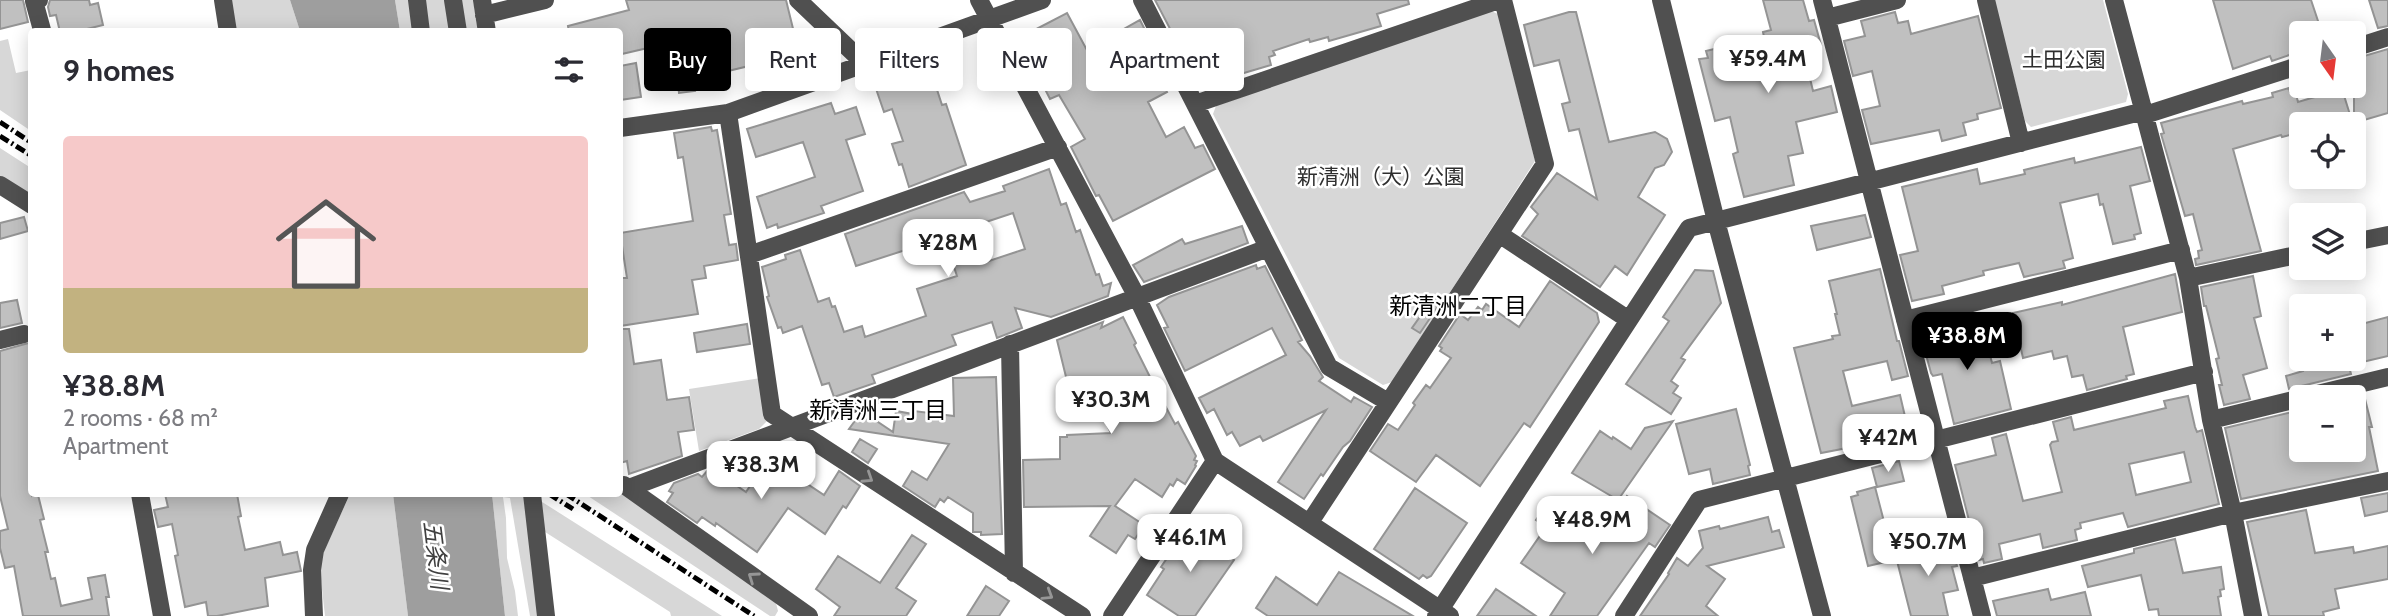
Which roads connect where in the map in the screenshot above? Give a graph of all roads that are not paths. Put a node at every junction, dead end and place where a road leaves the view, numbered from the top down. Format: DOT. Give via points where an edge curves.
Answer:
graph roads {
  1 [pos="39,0"];
  2 [pos="223,0"];
  3 [pos="416,0"];
  4 [pos="453,0"];
  5 [pos="545,0"];
  6 [pos="798,0"];
  7 [pos="979,0"];
  8 [pos="1042,0"];
  9 [pos="1142,0"];
  10 [pos="1501,0"];
  11 [pos="1661,0"];
  12 [pos="1822,0"];
  13 [pos="1897,0"];
  14 [pos="1986,0"];
  15 [pos="2114,0"];
  16 [pos="484,15"];
  17 [pos="1827,18"];
  18 [pos="989,20"];
  19 [pos="41,28"];
  20 [pos="227,28"];
  21 [pos="420,28"];
  22 [pos="457,28"];
  23 [pos="963,29"];
  24 [pos="2388,37"];
  25 [pos="2366,44"];
  26 [pos="855,55"];
  27 [pos="855,67"];
  28 [pos="2289,69"];
  29 [pos="1195,104"];
  30 [pos="728,113"];
  31 [pos="2144,113"];
  32 [pos="623,128"];
  33 [pos="2021,143"];
  34 [pos="1058,147"];
  35 [pos="1869,181"];
  36 [pos="0,185"];
  37 [pos="28,202"];
  38 [pos="1716,221"];
  39 [pos="1499,234"];
  40 [pos="2388,235"];
  41 [pos="2366,240"];
  42 [pos="1268,248"];
  43 [pos="2181,250"];
  44 [pos="749,255"];
  45 [pos="2289,257"];
  46 [pos="2188,278"];
  47 [pos="1137,296"];
  48 [pos="1629,320"];
  49 [pos="1905,320"];
  50 [pos="24,334"];
  51 [pos="0,340"];
  52 [pos="1010,344"];
  53 [pos="2204,372"];
  54 [pos="2388,377"];
  55 [pos="2356,385"];
  56 [pos="2289,401"];
  57 [pos="1388,402"];
  58 [pos="2211,420"];
  59 [pos="790,427"];
  60 [pos="1936,439"];
  61 [pos="1215,461"];
  62 [pos="1786,479"];
  63 [pos="2388,481"];
  64 [pos="624,485"];
  65 [pos="141,497"];
  66 [pos="339,497"];
  67 [pos="532,497"];
  68 [pos="2233,513"];
  69 [pos="1310,522"];
  70 [pos="1014,573"];
  71 [pos="1972,578"];
  72 [pos="1442,614"];
  73 [pos="162,616"];
  74 [pos="314,616"];
  75 [pos="547,616"];
  76 [pos="809,616"];
  77 [pos="1082,616"];
  78 [pos="1112,616"];
  79 [pos="1624,616"];
  80 [pos="1822,616"];
  81 [pos="1982,616"];
  82 [pos="2253,616"];
  1 -- 19 [label="street" via="34,1"];
  2 -- 20 [label="street"];
  3 -- 21 [label="street"];
  4 -- 22 [label="street"];
  5 -- 16 [label="street"];
  6 -- 26 [label="street"];
  7 -- 18 [label="street"];
  8 -- 18 [label="street"];
  9 -- 29 [label="street"];
  10 -- 29 [label="street"];
  10 -- 39 [label="street" via="1545,164"];
  11 -- 38 [label="street"];
  12 -- 17 [label="street"];
  13 -- 17 [label="street"];
  14 -- 33 [label="street"];
  15 -- 31 [label="street"];
  17 -- 35 [label="street"];
  18 -- 23 [label="street"];
  18 -- 34 [label="street"];
  24 -- 25 [label="street"];
  27 -- 30 [label="street"];
  28 -- 31 [label="street"];
  29 -- 42 [label="street"];
  30 -- 32 [label="street"];
  30 -- 44 [label="street"];
  31 -- 33 [label="street"];
  31 -- 43 [label="street"];
  33 -- 35 [label="street"];
  34 -- 44 [label="street"];
  34 -- 47 [label="street"];
  35 -- 38 [label="street"];
  35 -- 49 [label="street"];
  36 -- 37 [label="street"];
  38 -- 48 [label="street" via="1689,228"];
  38 -- 62 [label="street"];
  39 -- 48 [label="street"];
  39 -- 57 [label="street"];
  40 -- 41 [label="street"];
  42 -- 47 [label="street"];
  42 -- 57 [label="street" via="1329,367"];
  43 -- 46 [label="street"];
  43 -- 49 [label="street"];
  44 -- 59 [label="street" via="772,414"];
  45 -- 46 [label="street"];
  46 -- 53 [label="street"];
  47 -- 52 [label="street"];
  47 -- 61 [label="street"];
  48 -- 72 [label="street"];
  49 -- 60 [label="street"];
  50 -- 51 [label="street"];
  52 -- 59 [label="street"];
  52 -- 70 [label="street"];
  53 -- 58 [label="street"];
  53 -- 60 [label="street"];
  54 -- 55 [label="street"];
  56 -- 58 [label="street"];
  57 -- 69 [label="street"];
  58 -- 68 [label="street"];
  59 -- 64 [label="street"];
  59 -- 70 [label="street, one-way"];
  60 -- 62 [label="street"];
  60 -- 71 [label="street"];
  61 -- 69 [label="street"];
  61 -- 78 [label="street"];
  62 -- 79 [label="street" via="1699,500"];
  62 -- 80 [label="street"];
  63 -- 68 [label="street"];
  76 -- 64 [label="street, one-way"];
  65 -- 73 [label="street"];
  66 -- 74 [label="street" via="315,550"];
  67 -- 75 [label="street"];
  68 -- 71 [label="street"];
  68 -- 82 [label="street"];
  69 -- 72 [label="street"];
  70 -- 77 [label="street, one-way"];
  71 -- 81 [label="street"];
}
